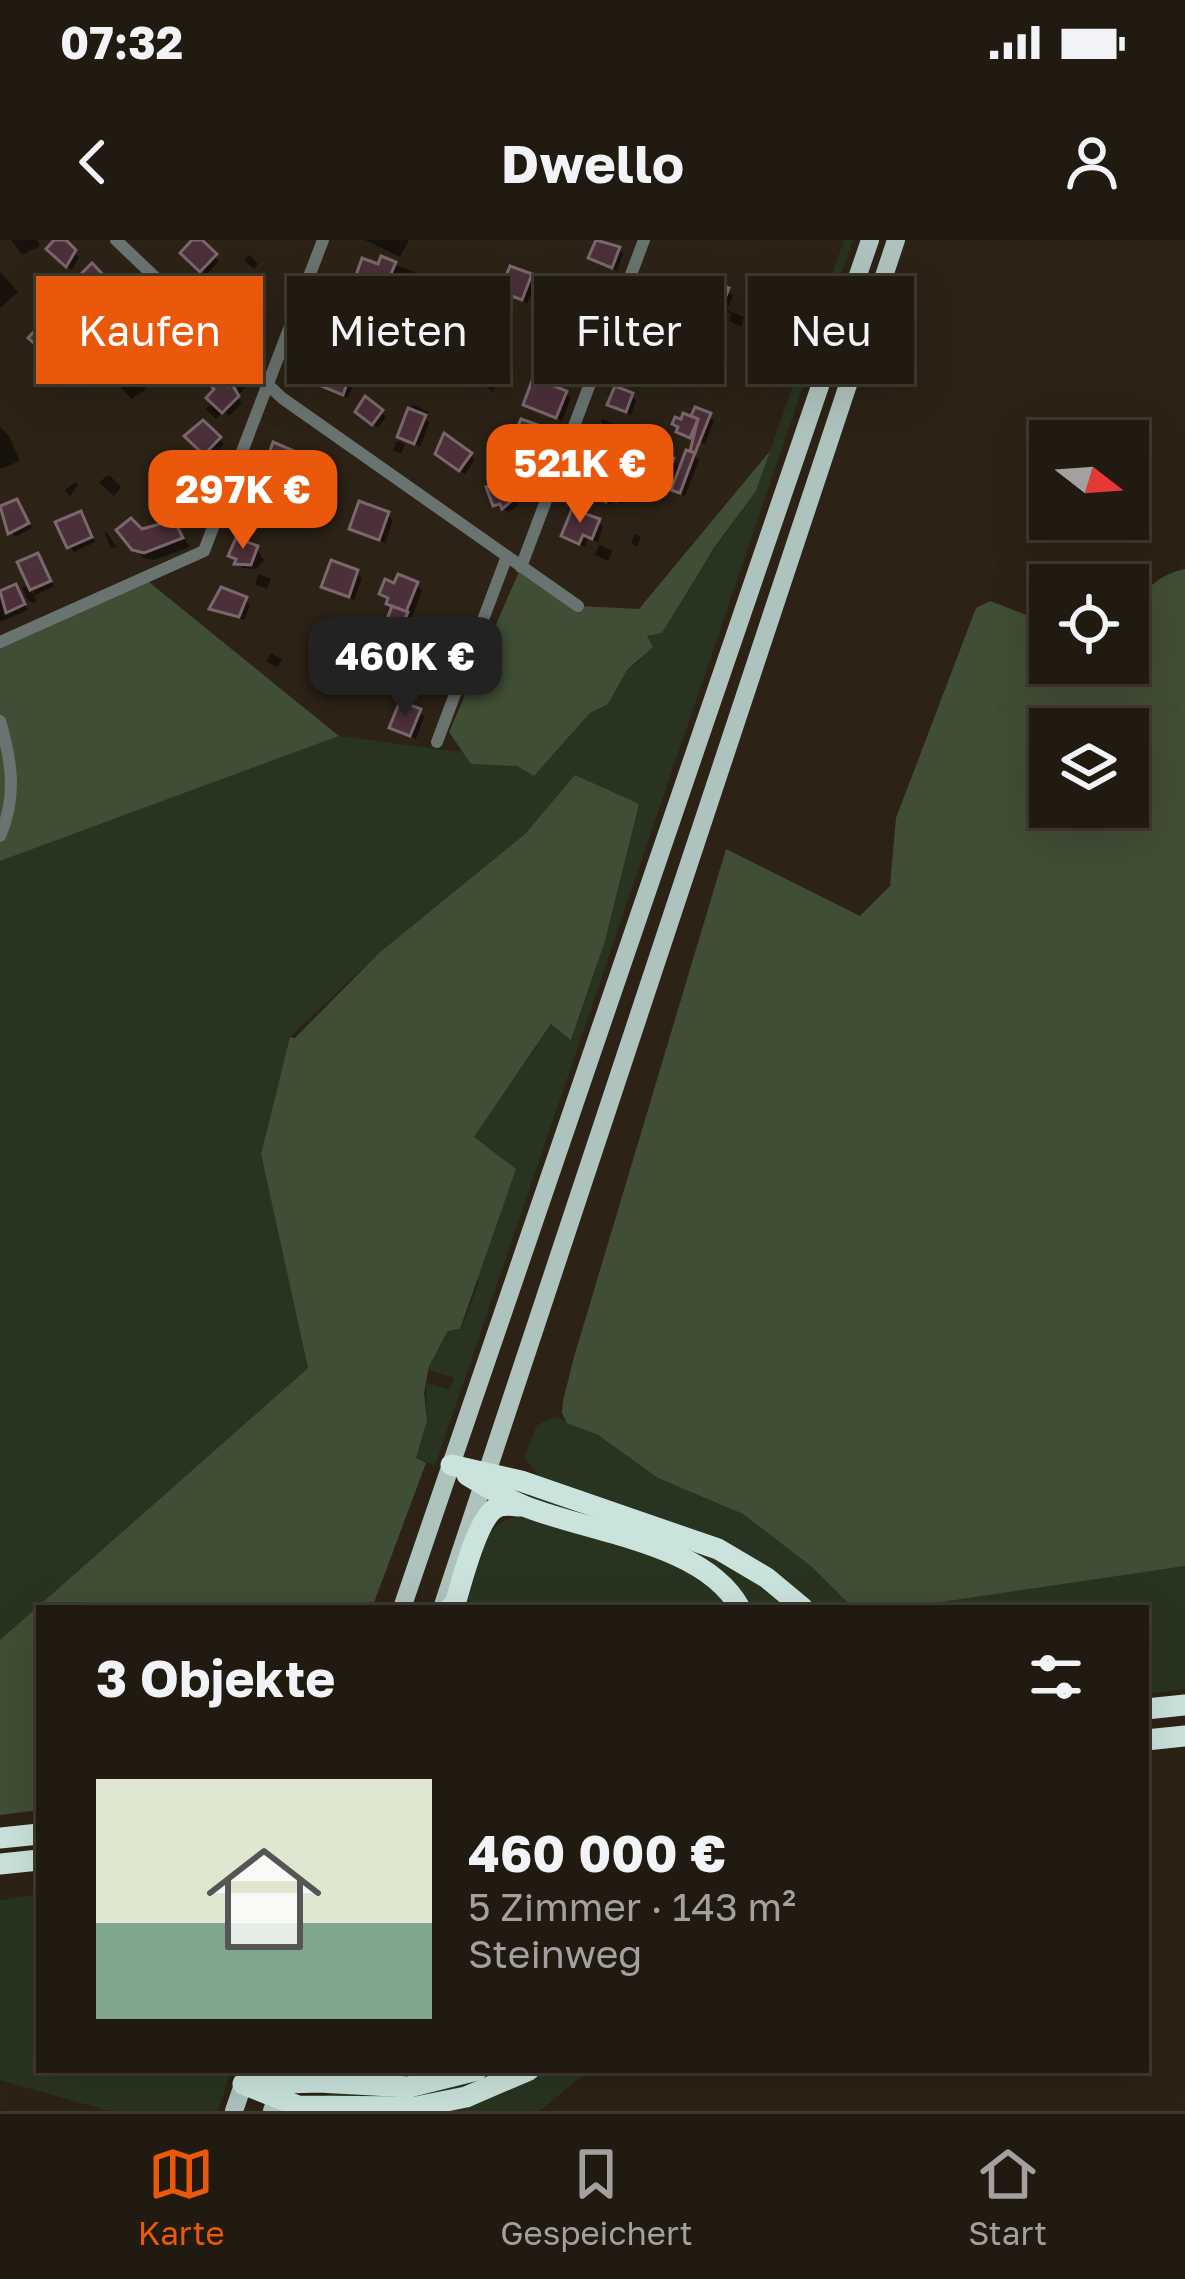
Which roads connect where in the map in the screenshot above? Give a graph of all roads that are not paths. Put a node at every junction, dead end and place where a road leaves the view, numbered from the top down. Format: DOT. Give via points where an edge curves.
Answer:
graph roads {
  1 [pos="116,240"];
  2 [pos="323,240"];
  3 [pos="644,240"];
  4 [pos="870,240"];
  5 [pos="896,240"];
  6 [pos="267,384"];
  7 [pos="507,556"];
  8 [pos="521,567"];
  9 [pos="578,606"];
  10 [pos="0,642"];
  11 [pos="0,721"];
  12 [pos="437,742"];
  13 [pos="0,836"];
  14 [pos="451,1466"];
  15 [pos="483,1477"];
  16 [pos="523,1506"];
  17 [pos="403,1605"];
  18 [pos="447,1605"];
  19 [pos="447,1605"];
  20 [pos="738,1605"];
  21 [pos="798,1605"];
  22 [pos="1185,1705"];
  23 [pos="1149,1709"];
  24 [pos="1185,1736"];
  25 [pos="1149,1740"];
  26 [pos="36,1834"];
  27 [pos="0,1838"];
  28 [pos="36,1860"];
  29 [pos="0,1864"];
  30 [pos="465,2073"];
  31 [pos="522,2073"];
  32 [pos="245,2077"];
  33 [pos="279,2091"];
  34 [pos="234,2111"];
  1 -- 6 [label="street"];
  2 -- 6 [label="street"];
  3 -- 8 [label="street"];
  4 -- 14 [label="main road"];
  5 -- 15 [label="main road"];
  6 -- 7 [label="street"];
  6 -- 10 [label="street" via="204,550"];
  7 -- 8 [label="street"];
  7 -- 12 [label="street"];
  8 -- 9 [label="street"];
  11 -- 13 [label="street" via="13,793"];
  14 -- 15 [label="highway"];
  14 -- 17 [label="main road"];
  15 -- 16 [label="highway"];
  15 -- 18 [label="main road"];
  15 -- 21 [label="highway" via="718,1549"];
  16 -- 19 [label="highway" via="500,1505 488,1515"];
  16 -- 20 [label="highway" via="686,1559 719,1579"];
  22 -- 23 [label="highway"];
  24 -- 25 [label="highway"];
  26 -- 27 [label="highway"];
  28 -- 29 [label="highway"];
  30 -- 33 [label="highway" via="409,2087"];
  31 -- 33 [label="highway" via="416,2107 298,2106"];
  32 -- 33 [label="highway"];
  32 -- 34 [label="main road"];
}
